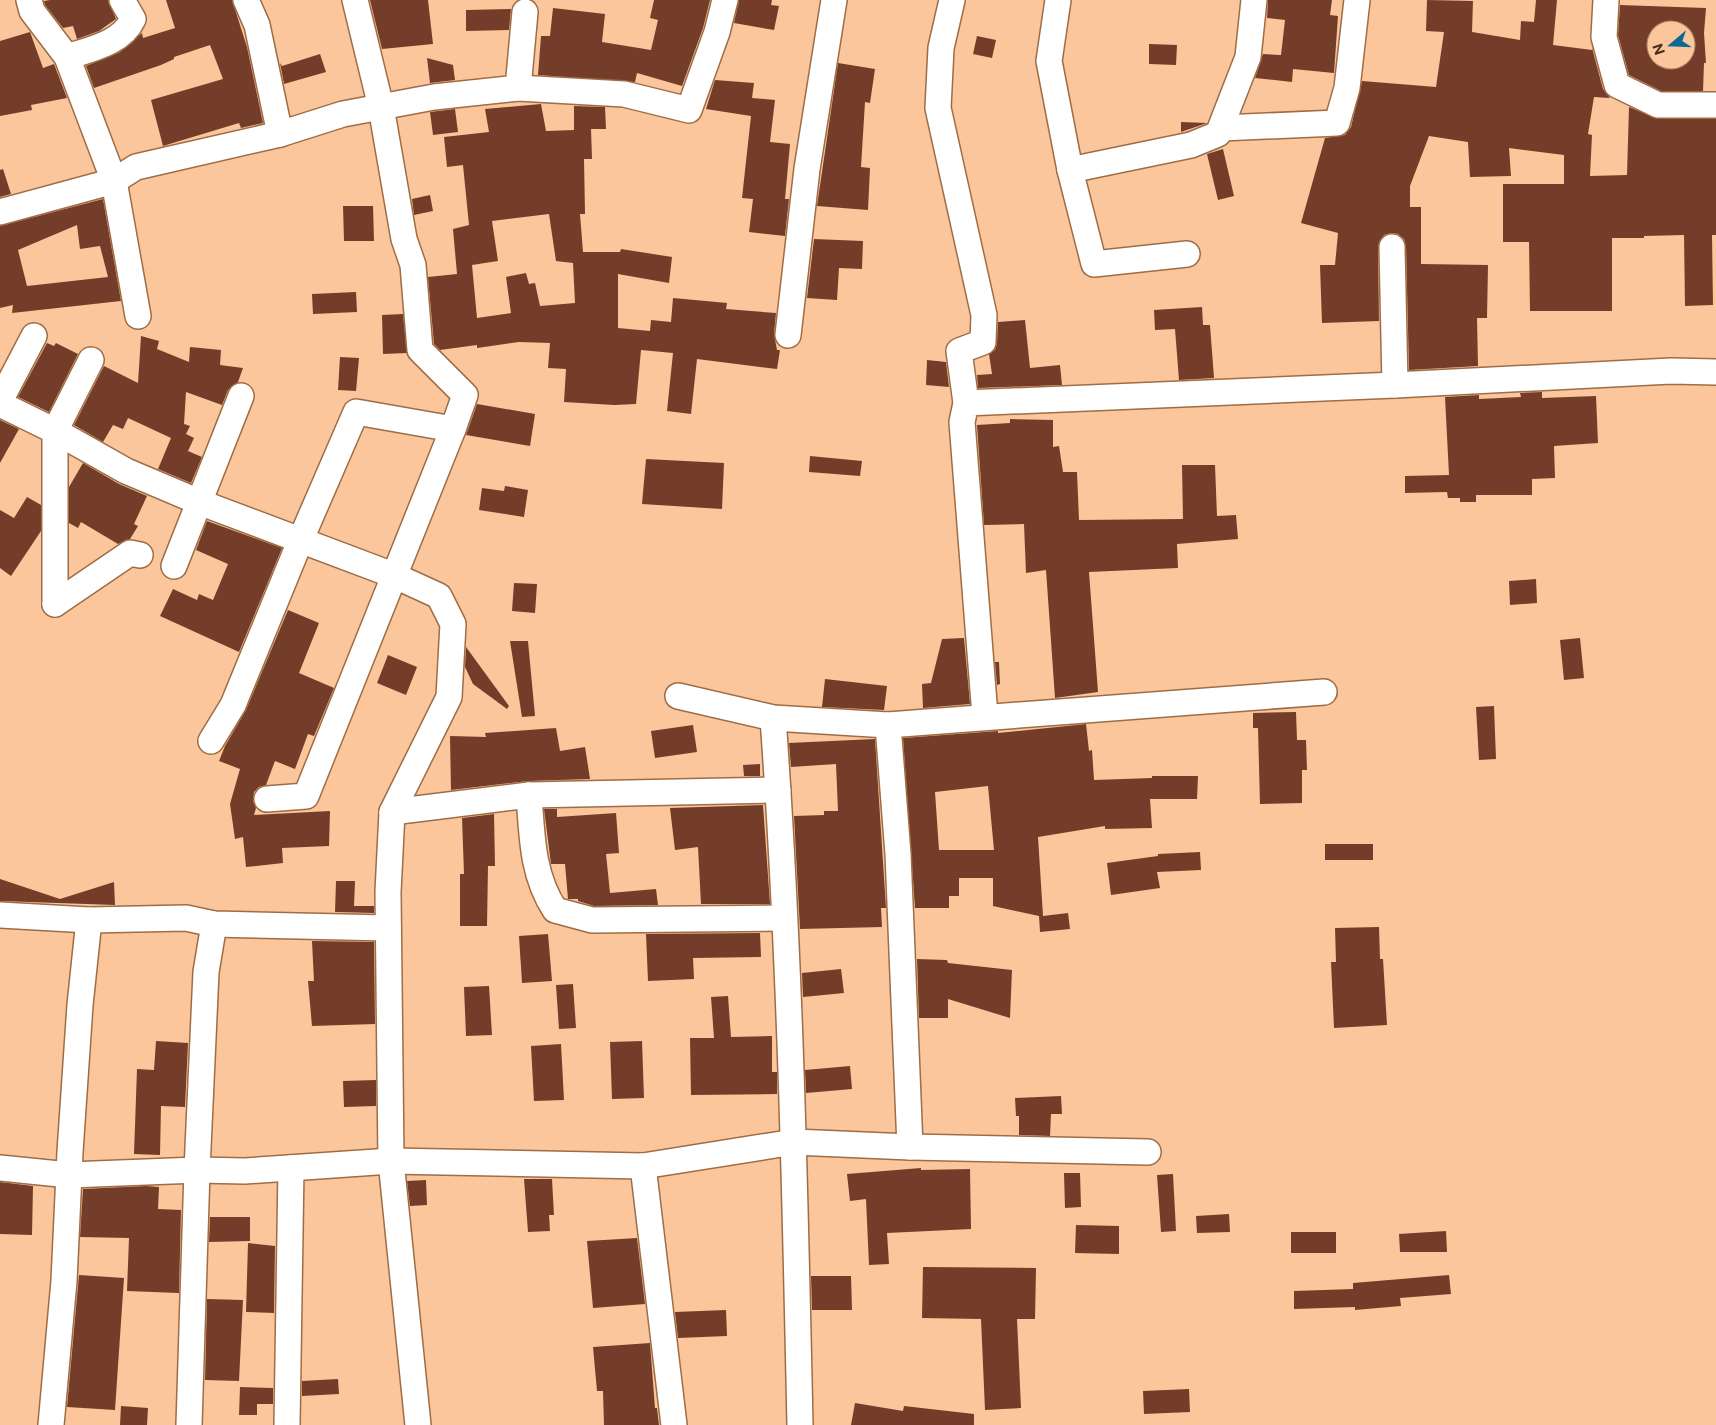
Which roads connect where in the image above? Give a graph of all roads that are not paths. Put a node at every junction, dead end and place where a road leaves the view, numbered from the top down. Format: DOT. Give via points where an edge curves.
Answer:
graph roads {
  1 [pos="29,0"];
  2 [pos="122,0"];
  3 [pos="246,0"];
  4 [pos="356,0"];
  5 [pos="725,0"];
  6 [pos="834,0"];
  7 [pos="952,0"];
  8 [pos="1058,0"];
  9 [pos="1254,0"];
  10 [pos="1357,0"];
  11 [pos="1606,0"];
  12 [pos="525,12"];
  13 [pos="67,57"];
  14 [pos="518,88"];
  15 [pos="1716,105"];
  16 [pos="381,107"];
  17 [pos="1221,128"];
  18 [pos="280,134"];
  19 [pos="1070,170"];
  20 [pos="114,181"];
  21 [pos="0,212"];
  22 [pos="1392,246"];
  23 [pos="1187,254"];
  24 [pos="138,316"];
  25 [pos="788,335"];
  26 [pos="34,336"];
  27 [pos="91,360"];
  28 [pos="1716,372"];
  29 [pos="1395,385"];
  30 [pos="241,396"];
  31 [pos="0,403"];
  32 [pos="966,403"];
  33 [pos="454,429"];
  34 [pos="56,431"];
  35 [pos="199,502"];
  36 [pos="301,539"];
  37 [pos="140,555"];
  38 [pos="174,566"];
  39 [pos="393,575"];
  40 [pos="1324,692"];
  41 [pos="678,696"];
  42 [pos="984,716"];
  43 [pos="773,718"];
  44 [pos="888,725"];
  45 [pos="212,741"];
  46 [pos="778,790"];
  47 [pos="529,795"];
  48 [pos="267,799"];
  49 [pos="392,812"];
  50 [pos="0,915"];
  51 [pos="784,918"];
  52 [pos="89,920"];
  53 [pos="214,924"];
  54 [pos="388,928"];
  55 [pos="794,1142"];
  56 [pos="910,1148"];
  57 [pos="1148,1152"];
  58 [pos="392,1161"];
  59 [pos="642,1166"];
  60 [pos="0,1168"];
  61 [pos="291,1168"];
  62 [pos="197,1170"];
  63 [pos="69,1175"];
  64 [pos="51,1425"];
  65 [pos="189,1425"];
  66 [pos="288,1425"];
  67 [pos="418,1425"];
  68 [pos="674,1425"];
  69 [pos="800,1425"];
  1 -- 13 [label="street" via="32,11"];
  2 -- 13 [label="street" via="133,19 129,27 117,38"];
  3 -- 18 [label="street" via="256,25"];
  4 -- 16 [label="street"];
  5 -- 14 [label="street" via="689,110 624,94"];
  6 -- 25 [label="street" via="807,169"];
  7 -- 32 [label="street" via="941,48 938,108 984,315 983,342 959,351"];
  8 -- 19 [label="street" via="1049,61"];
  9 -- 17 [label="street" via="1248,57"];
  10 -- 17 [label="street" via="1347,88 1337,122"];
  11 -- 15 [label="street" via="1604,37 1617,85 1658,105"];
  12 -- 14 [label="street"];
  13 -- 20 [label="street"];
  14 -- 16 [label="street" via="434,97"];
  16 -- 18 [label="street" via="343,114"];
  16 -- 33 [label="street" via="404,239 413,265 420,350 465,395"];
  17 -- 19 [label="street" via="1218,134 1191,145"];
  18 -- 20 [label="street" via="136,166"];
  19 -- 23 [label="street" via="1094,264"];
  20 -- 21 [label="street"];
  20 -- 24 [label="street"];
  22 -- 29 [label="street"];
  26 -- 31 [label="street"];
  27 -- 34 [label="street"];
  28 -- 29 [label="street" via="1671,371"];
  29 -- 32 [label="street"];
  30 -- 35 [label="street"];
  31 -- 34 [label="street"];
  32 -- 42 [label="street" via="962,422"];
  33 -- 36 [label="street" via="356,412"];
  33 -- 39 [label="street"];
  34 -- 35 [label="street" via="126,471"];
  34 -- 37 [label="street" via="55,604 130,553"];
  35 -- 36 [label="street"];
  35 -- 38 [label="street"];
  36 -- 39 [label="street"];
  36 -- 45 [label="street" via="233,705"];
  39 -- 48 [label="street" via="306,796"];
  39 -- 49 [label="street" via="439,596 453,624 449,697"];
  40 -- 42 [label="street"];
  41 -- 43 [label="street"];
  42 -- 44 [label="street"];
  43 -- 44 [label="street"];
  43 -- 46 [label="street"];
  44 -- 56 [label="street" via="898,854"];
  46 -- 47 [label="street"];
  46 -- 51 [label="street"];
  47 -- 49 [label="street"];
  47 -- 51 [label="street" via="536,870 544,893 555,910 592,920"];
  49 -- 54 [label="street"];
  50 -- 52 [label="street"];
  51 -- 55 [label="street"];
  52 -- 53 [label="street" via="186,918"];
  52 -- 63 [label="street"];
  53 -- 54 [label="street"];
  53 -- 62 [label="street" via="206,972"];
  54 -- 58 [label="street"];
  55 -- 56 [label="street"];
  55 -- 59 [label="street"];
  55 -- 69 [label="street"];
  56 -- 57 [label="street"];
  58 -- 59 [label="street"];
  58 -- 61 [label="street"];
  58 -- 67 [label="street"];
  59 -- 68 [label="street"];
  60 -- 63 [label="street"];
  61 -- 62 [label="street"];
  61 -- 66 [label="street"];
  62 -- 63 [label="street"];
  62 -- 65 [label="street"];
  63 -- 64 [label="street" via="64,1281"];
}
